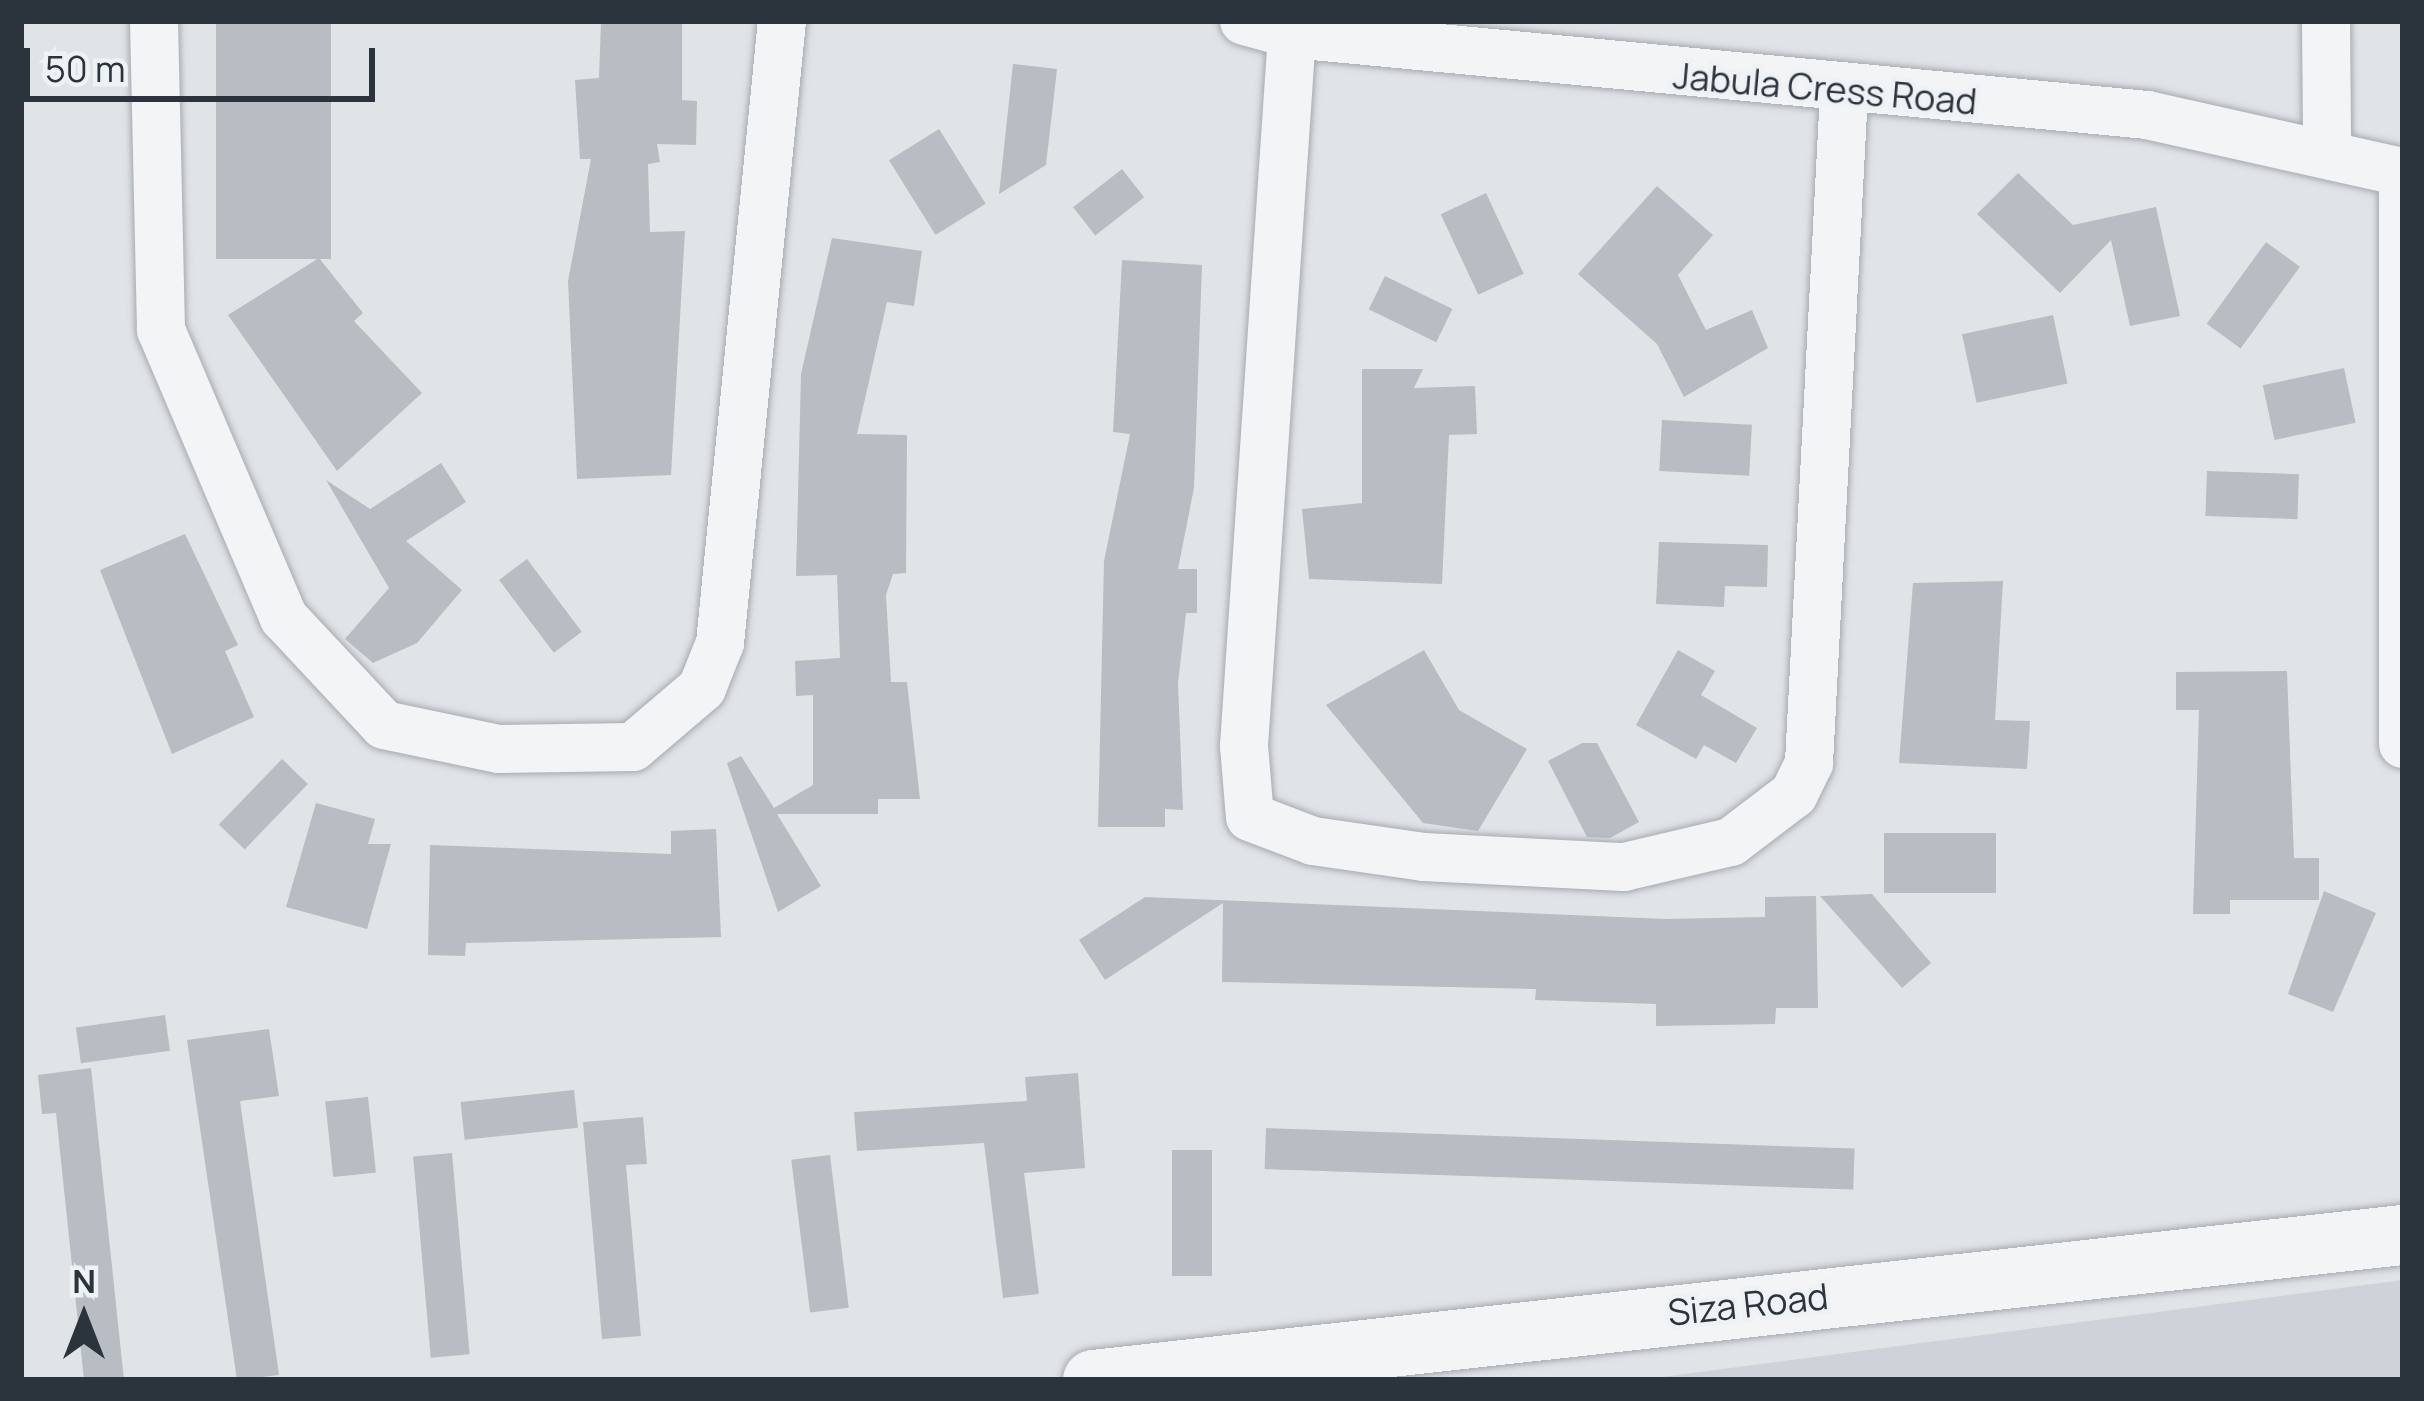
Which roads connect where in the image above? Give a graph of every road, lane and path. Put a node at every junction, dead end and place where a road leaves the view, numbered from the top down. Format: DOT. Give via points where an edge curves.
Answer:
graph roads {
  1 [pos="154,21"];
  2 [pos="782,21"];
  3 [pos="1244,21"];
  4 [pos="2326,21"];
  5 [pos="1292,34"];
  6 [pos="1844,92"];
  7 [pos="2326,147"];
  8 [pos="2403,175"];
  9 [pos="2403,744"];
  10 [pos="2403,1235"];
  11 [pos="1093,1380"];
  1 -- 2 [label="street" via="161,330 284,619 384,725 499,748 633,747 702,688 720,644"];
  3 -- 5 [label="street, Jabula Cress Road"];
  4 -- 7 [label="street"];
  5 -- 6 [label="street, Jabula Cress Road"];
  5 -- 6 [label="street" via="1244,746 1250,817 1313,841 1424,857 1624,867 1731,842 1794,794 1809,763"];
  6 -- 7 [label="street, Jabula Cress Road" via="2147,116"];
  7 -- 8 [label="street, Jabula Cress Road"];
  8 -- 9 [label="street"];
  10 -- 11 [label="street, Siza Road"];
}
